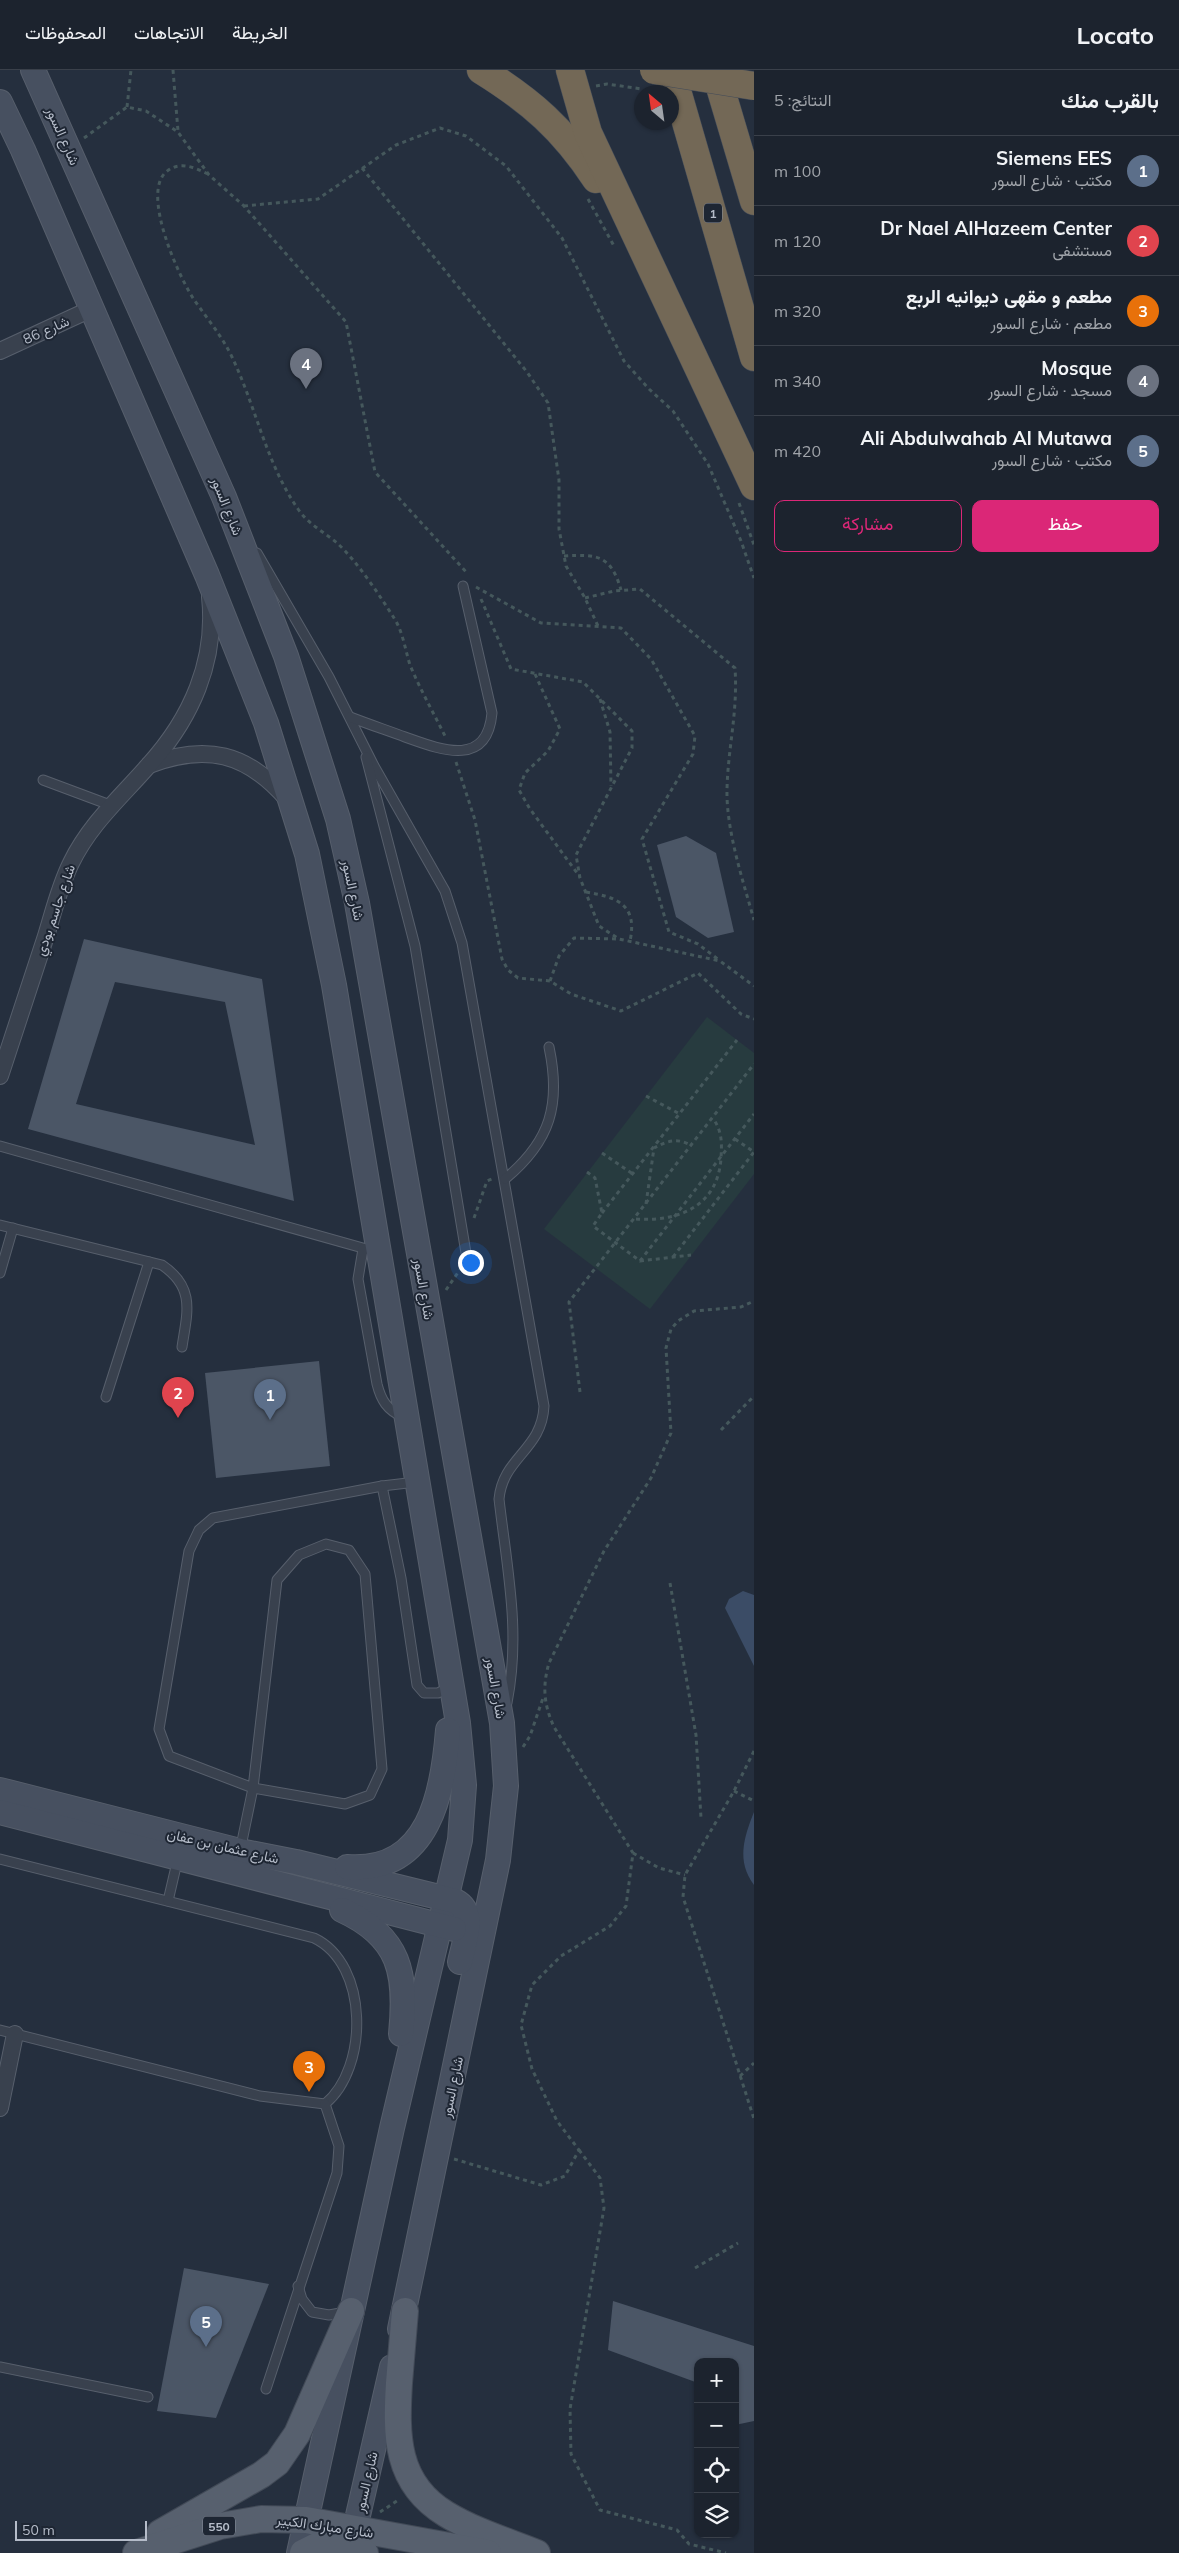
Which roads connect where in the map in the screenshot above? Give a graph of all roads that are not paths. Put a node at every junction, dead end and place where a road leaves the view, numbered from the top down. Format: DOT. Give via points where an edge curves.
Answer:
graph roads {
  1 [pos="22,70"];
  2 [pos="33,70"];
  3 [pos="46,70"];
  4 [pos="481,70"];
  5 [pos="570,70"];
  6 [pos="672,70"];
  7 [pos="716,70"];
  8 [pos="649,80"];
  9 [pos="754,86"];
  10 [pos="47,100"];
  11 [pos="0,102"];
  12 [pos="0,123"];
  13 [pos="66,141"];
  14 [pos="23,150"];
  15 [pos="754,201"];
  16 [pos="646,257"];
  17 [pos="92,309"];
  18 [pos="0,351"];
  19 [pos="754,357"];
  20 [pos="754,486"];
  21 [pos="224,497"];
  22 [pos="207,575"];
  23 [pos="464,586"];
  24 [pos="350,717"];
  25 [pos="366,750"];
  26 [pos="149,765"];
  27 [pos="43,780"];
  28 [pos="110,805"];
  29 [pos="294,806"];
  30 [pos="549,1047"];
  31 [pos="0,1076"];
  32 [pos="0,1146"];
  33 [pos="505,1176"];
  34 [pos="0,1225"];
  35 [pos="13,1228"];
  36 [pos="370,1251"];
  37 [pos="467,1259"];
  38 [pos="149,1262"];
  39 [pos="0,1273"];
  40 [pos="182,1347"];
  41 [pos="106,1397"];
  42 [pos="416,1482"];
  43 [pos="382,1486"];
  44 [pos="452,1686"];
  45 [pos="502,1723"];
  46 [pos="253,1788"];
  47 [pos="0,1790"];
  48 [pos="0,1812"];
  49 [pos="240,1851"];
  50 [pos="178,1858"];
  51 [pos="0,1859"];
  52 [pos="296,1862"];
  53 [pos="280,1884"];
  54 [pos="491,1893"];
  55 [pos="446,1898"];
  56 [pos="168,1901"];
  57 [pos="439,1927"];
  58 [pos="467,1927"];
  59 [pos="8,2032"];
  60 [pos="453,2080"];
  61 [pos="325,2104"];
  62 [pos="0,2108"];
  63 [pos="392,2128"];
  64 [pos="298,2286"];
  65 [pos="351,2311"];
  66 [pos="405,2311"];
  67 [pos="0,2367"];
  68 [pos="266,2389"];
  69 [pos="148,2397"];
  70 [pos="306,2520"];
  71 [pos="356,2539"];
  72 [pos="124,2553"];
  73 [pos="136,2553"];
  74 [pos="299,2553"];
  75 [pos="303,2553"];
  76 [pos="488,2553"];
  77 [pos="537,2553"];
  1 -- 10 [label="main road"];
  2 -- 10 [label="main road, شارع السور"];
  3 -- 13 [label="main road"];
  4 -- 16 [label="highway" via="549,119 582,159"];
  5 -- 16 [label="highway" via="588,133"];
  6 -- 19 [label="highway, 1"];
  7 -- 15 [label="highway"];
  8 -- 9 [label="highway, bridge"];
  10 -- 13 [label="main road, شارع السور"];
  11 -- 14 [label="main road"];
  12 -- 14 [label="main road"];
  13 -- 21 [label="main road, شارع السور"];
  14 -- 17 [label="main road"];
  16 -- 20 [label="highway"];
  17 -- 18 [label="street, شارع 86"];
  17 -- 22 [label="main road"];
  21 -- 24 [label="lane"];
  21 -- 45 [label="main road, شارع السور" via="286,656 338,818 357,903"];
  22 -- 26 [label="street, شارع جاسم بودي" via="212,627 205,670 183,718"];
  22 -- 29 [label="main road" via="266,722"];
  23 -- 24 [label="lane" via="492,713 491,724 481,741 473,748 452,751"];
  24 -- 25 [label="lane"];
  25 -- 33 [label="lane" via="445,891 455,916"];
  25 -- 37 [label="lane" via="369,775 402,890 421,974"];
  26 -- 28 [label="street, شارع جاسم بودي"];
  26 -- 29 [label="street" via="192,753 205,752 232,758 267,778"];
  27 -- 28 [label="lane"];
  28 -- 31 [label="street, شارع جاسم بودي" via="78,849 65,876"];
  29 -- 36 [label="main road" via="317,894 334,985"];
  30 -- 33 [label="lane" via="555,1089 553,1110 536,1149 522,1165"];
  32 -- 36 [label="lane"];
  33 -- 45 [label="lane" via="544,1406 541,1427 508,1470 500,1488 514,1615 511,1680"];
  34 -- 35 [label="lane"];
  35 -- 38 [label="lane"];
  35 -- 39 [label="lane"];
  36 -- 42 [label="main road" via="406,1418"];
  38 -- 40 [label="lane" via="172,1272 183,1286 188,1304"];
  38 -- 41 [label="lane"];
  42 -- 43 [label="lane"];
  42 -- 44 [label="main road"];
  43 -- 44 [label="lane" via="401,1578 417,1685 424,1693 438,1693"];
  43 -- 46 [label="lane" via="213,1518 199,1530 189,1551 159,1729 169,1756"];
  44 -- 52 [label="main road" via="446,1759 439,1796 432,1817 413,1843 398,1856 373,1866"];
  44 -- 55 [label="main road" via="462,1756 463,1814"];
  45 -- 54 [label="main road, شارع السور" via="504,1820"];
  46 -- 46 [label="lane" via="277,1580 299,1555 326,1544 349,1550 365,1574 382,1769 370,1795 345,1804"];
  46 -- 49 [label="lane"];
  47 -- 49 [label="main road, شارع عثمان بن عفان"];
  48 -- 50 [label="main road, شارع عثمان بن عفان"];
  49 -- 52 [label="main road, شارع عثمان بن عفان"];
  50 -- 53 [label="main road, شارع عثمان بن عفان"];
  50 -- 56 [label="lane"];
  51 -- 56 [label="lane"];
  52 -- 55 [label="main road, شارع عثمان بن عفان"];
  53 -- 57 [label="main road, شارع عثمان بن عفان"];
  53 -- 63 [label="main road" via="353,1915 377,1932 394,1955 405,1999"];
  54 -- 58 [label="main road" via="482,1914"];
  54 -- 60 [label="main road, شارع السور"];
  55 -- 57 [label="main road"];
  55 -- 58 [label="main road" via="465,1909"];
  56 -- 61 [label="lane" via="302,1933 332,1949 351,1982 355,2041 342,2085"];
  57 -- 58 [label="main road, شارع عثمان بن عفان" via="454,1930"];
  57 -- 63 [label="main road"];
  58 -- 60 [label="main road" via="452,2016"];
  59 -- 61 [label="lane" via="260,2096"];
  59 -- 62 [label="street"];
  60 -- 66 [label="main road, شارع السور"];
  61 -- 64 [label="lane" via="339,2146 339,2163"];
  63 -- 65 [label="main road"];
  64 -- 65 [label="lane" via="302,2299 312,2312 329,2315"];
  64 -- 68 [label="lane"];
  65 -- 70 [label="main road"];
  65 -- 72 [label="main road" via="297,2434 277,2463"];
  66 -- 71 [label="main road, شارع السور"];
  66 -- 77 [label="main road" via="398,2438 406,2470 427,2500 446,2514"];
  67 -- 69 [label="lane"];
  70 -- 71 [label="main road, شارع مبارك الكبير / 550"];
  70 -- 73 [label="main road, شارع مبارك الكبير / 550" via="242,2520"];
  70 -- 74 [label="main road"];
  71 -- 75 [label="main road" via="317,2546"];
  71 -- 76 [label="main road, شارع مبارك الكبير / 550"];
}
